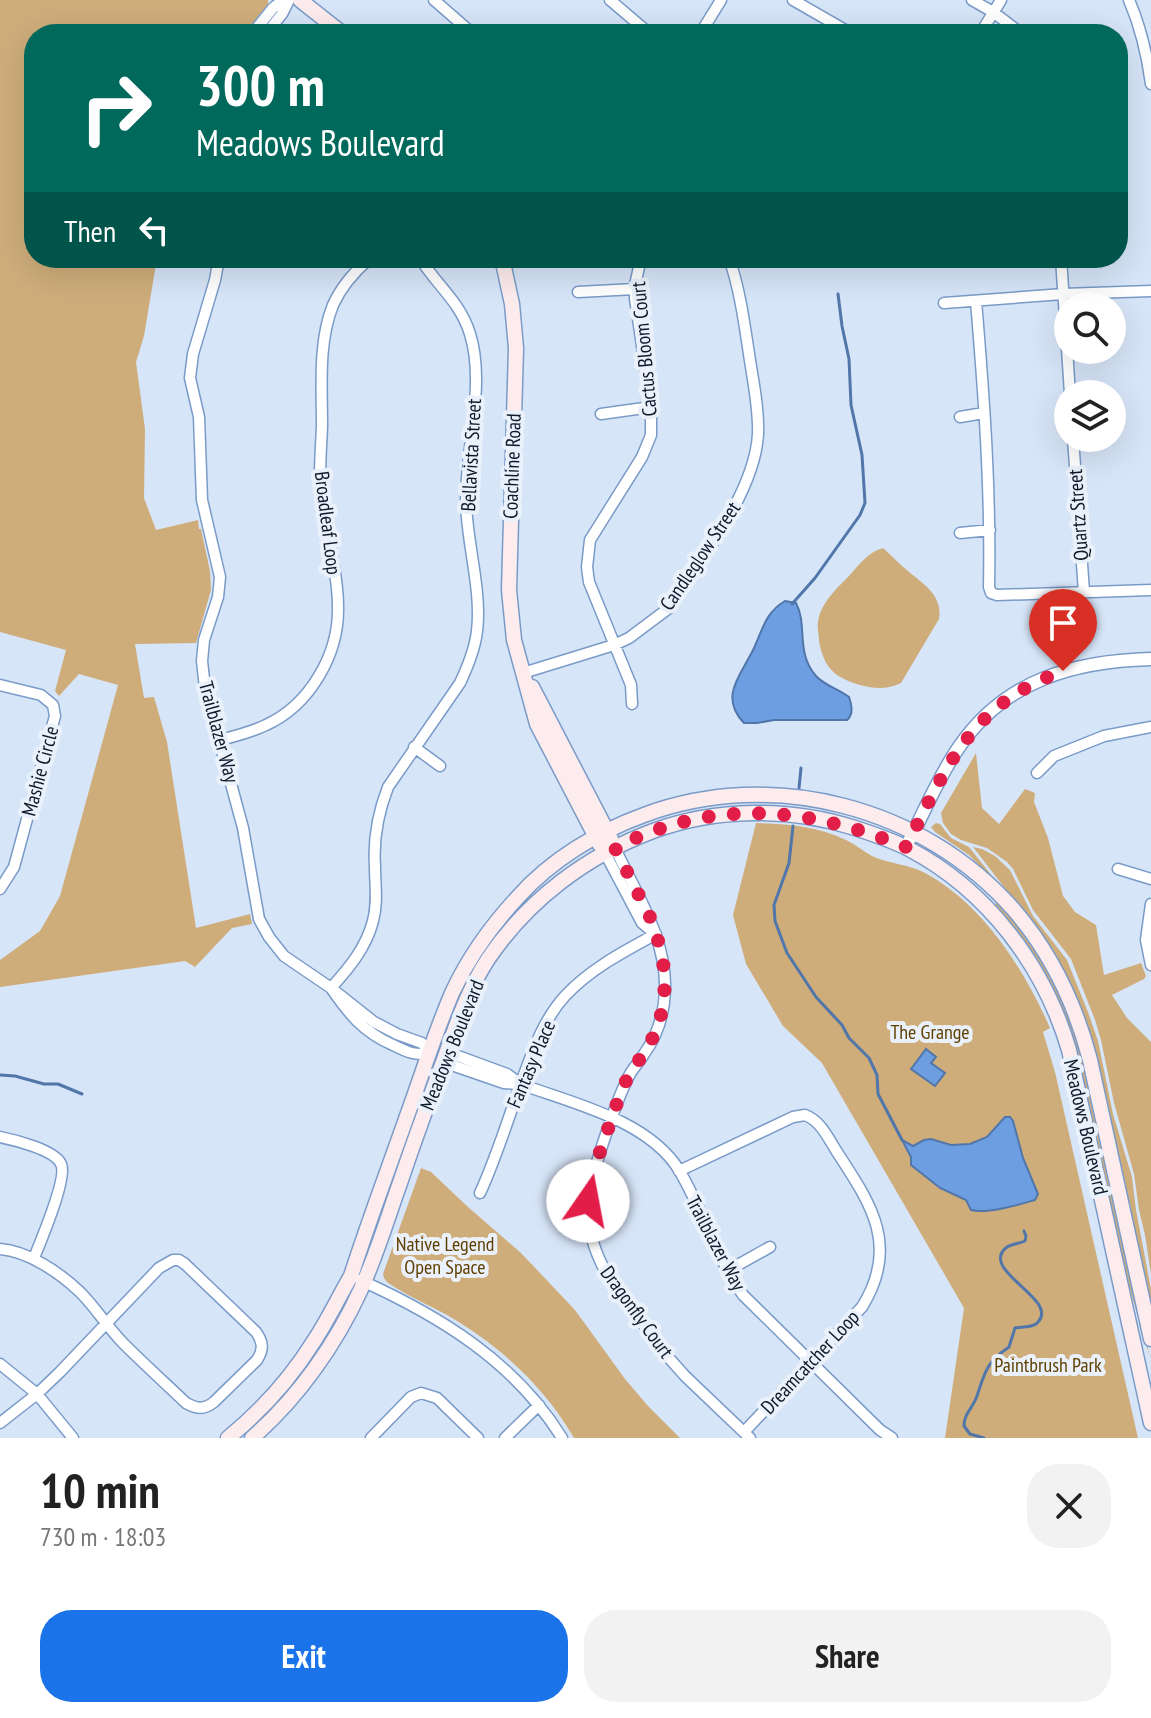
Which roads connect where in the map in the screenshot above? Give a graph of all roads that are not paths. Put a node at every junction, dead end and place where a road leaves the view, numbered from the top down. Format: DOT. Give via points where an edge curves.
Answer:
graph roads {
  1 [pos="283,0"];
  2 [pos="289,0"];
  3 [pos="300,0"];
  4 [pos="434,0"];
  5 [pos="610,0"];
  6 [pos="721,0"];
  7 [pos="793,0"];
  8 [pos="972,0"];
  9 [pos="1001,0"];
  10 [pos="1129,0"];
  11 [pos="993,12"];
  12 [pos="260,24"];
  13 [pos="274,24"];
  14 [pos="330,24"];
  15 [pos="462,24"];
  16 [pos="637,24"];
  17 [pos="706,24"];
  18 [pos="835,24"];
  19 [pos="986,24"];
  20 [pos="1009,24"];
  21 [pos="1151,84"];
  22 [pos="217,268"];
  23 [pos="359,268"];
  24 [pos="428,268"];
  25 [pos="504,268"];
  26 [pos="637,268"];
  27 [pos="732,268"];
  28 [pos="1062,268"];
  29 [pos="635,289"];
  30 [pos="1151,291"];
  31 [pos="578,292"];
  32 [pos="1063,292"];
  33 [pos="1122,292"];
  34 [pos="1054,295"];
  35 [pos="976,301"];
  36 [pos="944,303"];
  37 [pos="651,407"];
  38 [pos="984,413"];
  39 [pos="601,414"];
  40 [pos="960,417"];
  41 [pos="1074,452"];
  42 [pos="990,530"];
  43 [pos="960,533"];
  44 [pos="1151,590"];
  45 [pos="1084,592"];
  46 [pos="614,645"];
  47 [pos="1151,659"];
  48 [pos="523,673"];
  49 [pos="0,685"];
  50 [pos="632,704"];
  51 [pos="1151,727"];
  52 [pos="220,740"];
  53 [pos="414,747"];
  54 [pos="440,766"];
  55 [pos="1037,773"];
  56 [pos="914,832"];
  57 [pos="602,834"];
  58 [pos="906,847"];
  59 [pos="610,850"];
  60 [pos="1118,869"];
  61 [pos="1151,879"];
  62 [pos="0,889"];
  63 [pos="1151,904"];
  64 [pos="656,934"];
  65 [pos="1151,965"];
  66 [pos="331,988"];
  67 [pos="430,1053"];
  68 [pos="445,1057"];
  69 [pos="520,1084"];
  70 [pos="612,1118"];
  71 [pos="417,1134"];
  72 [pos="0,1137"];
  73 [pos="679,1171"];
  74 [pos="480,1193"];
  75 [pos="770,1247"];
  76 [pos="0,1249"];
  77 [pos="34,1258"];
  78 [pos="727,1271"];
  79 [pos="357,1279"];
  80 [pos="105,1324"];
  81 [pos="1151,1339"];
  82 [pos="811,1363"];
  83 [pos="0,1364"];
  84 [pos="1146,1372"];
  85 [pos="274,1393"];
  86 [pos="37,1394"];
  87 [pos="539,1405"];
  88 [pos="0,1423"];
  89 [pos="1151,1423"];
  90 [pos="747,1435"];
  91 [pos="73,1438"];
  92 [pos="228,1438"];
  93 [pos="239,1438"];
  94 [pos="252,1438"];
  95 [pos="371,1438"];
  96 [pos="478,1438"];
  97 [pos="505,1438"];
  98 [pos="562,1438"];
  99 [pos="892,1438"];
  1 -- 12 [label="street"];
  2 -- 13 [label="street"];
  3 -- 14 [label="main road"];
  4 -- 15 [label="street"];
  5 -- 16 [label="street"];
  6 -- 17 [label="street"];
  7 -- 18 [label="street"];
  8 -- 11 [label="street"];
  9 -- 11 [label="street"];
  10 -- 21 [label="street" via="1146,46"];
  11 -- 19 [label="street"];
  11 -- 20 [label="street"];
  22 -- 52 [label="street, Trailblazer Way" via="190,378 199,417 202,500 220,577 202,649 205,688"];
  23 -- 52 [label="street, Broadleaf Loop" via="342,288 325,337 320,487 338,604 333,648 306,694 288,712 266,726"];
  24 -- 53 [label="street, Bellavista Street" via="463,315 474,348 466,499 478,615 467,669"];
  25 -- 48 [label="main road, Coachline Road" via="516,348 509,590"];
  26 -- 29 [label="street, Cactus Bloom Court"];
  27 -- 46 [label="street, Candleglow Street" via="741,295 757,412 754,462 738,501 669,608"];
  28 -- 32 [label="street"];
  29 -- 31 [label="street"];
  29 -- 37 [label="street, Cactus Bloom Court"];
  30 -- 33 [label="street"];
  34 -- 35 [label="street"];
  35 -- 36 [label="street"];
  35 -- 38 [label="street"];
  37 -- 39 [label="street"];
  37 -- 46 [label="street, Cactus Bloom Court" via="651,435 642,457 590,540 589,582"];
  38 -- 40 [label="street"];
  38 -- 42 [label="street"];
  41 -- 45 [label="street, Quartz Street"];
  42 -- 43 [label="street"];
  42 -- 45 [label="street" via="991,593"];
  44 -- 45 [label="street"];
  46 -- 48 [label="street, Candleglow Street"];
  46 -- 50 [label="street, Cactus Bloom Court" via="631,685"];
  47 -- 56 [label="street" via="1072,668 1003,702 960,745"];
  48 -- 57 [label="main road, Coachline Road" via="537,724"];
  49 -- 62 [label="street, Mashie Circle" via="41,695 53,705 55,716 14,867"];
  51 -- 55 [label="street" via="1104,736 1054,756"];
  52 -- 66 [label="street, Trailblazer Way" via="259,919 284,956"];
  53 -- 54 [label="street"];
  53 -- 66 [label="street, Bellavista Street" via="381,805 372,924 360,951"];
  56 -- 57 [label="main road, Meadows Boulevard" via="834,803 742,795 652,812"];
  56 -- 58 [label="street"];
  56 -- 81 [label="main road, Meadows Boulevard" via="954,856 1014,910 1068,997 1090,1060"];
  57 -- 59 [label="main road, Coachline Road"];
  57 -- 67 [label="main road, Meadows Boulevard" via="539,877 491,929 454,989"];
  58 -- 59 [label="main road, Meadows Boulevard" via="830,821 765,813 676,823"];
  58 -- 84 [label="main road, Meadows Boulevard" via="960,884 1000,922 1036,973 1055,1012"];
  59 -- 64 [label="street, Dragonfly Court" via="642,923"];
  59 -- 68 [label="main road, Meadows Boulevard" via="562,879 513,927 477,978"];
  60 -- 61 [label="street"];
  63 -- 65 [label="street" via="1146,940"];
  64 -- 69 [label="street, Fantasy Place" via="595,969 563,998 544,1026"];
  64 -- 70 [label="street, Dragonfly Court" via="665,974 662,1017 623,1086"];
  66 -- 67 [label="street, Trailblazer Way" via="374,1022 422,1043"];
  67 -- 71 [label="main road" via="436,1063 417,1118"];
  67 -- 79 [label="main road, Meadows Boulevard"];
  68 -- 69 [label="street, Trailblazer Way" via="504,1083"];
  68 -- 71 [label="main road, Meadows Boulevard"];
  69 -- 70 [label="street, Trailblazer Way"];
  69 -- 74 [label="street, Fantasy Place"];
  70 -- 73 [label="street, Trailblazer Way" via="653,1141"];
  70 -- 90 [label="street, Dragonfly Court" via="589,1187 589,1229 596,1253 669,1358"];
  71 -- 79 [label="main road, Meadows Boulevard"];
  72 -- 77 [label="street" via="51,1153 62,1164 63,1175"];
  73 -- 78 [label="street, Trailblazer Way"];
  73 -- 82 [label="street, Dreamcatcher Loop" via="793,1117 809,1116 819,1124 868,1202 880,1251 869,1296"];
  75 -- 78 [label="street"];
  76 -- 77 [label="street"];
  77 -- 80 [label="street" via="77,1290"];
  78 -- 82 [label="street, Trailblazer Way" via="754,1308"];
  79 -- 85 [label="main road, Meadows Boulevard"];
  79 -- 87 [label="street" via="458,1332 514,1377"];
  79 -- 94 [label="main road, Meadows Boulevard" via="343,1324 315,1369"];
  80 -- 80 [label="street" via="159,1268 179,1260 256,1332 263,1345 257,1360 200,1409 186,1403"];
  80 -- 86 [label="street"];
  82 -- 90 [label="street, Dreamcatcher Loop"];
  82 -- 99 [label="street, Trailblazer Way"];
  83 -- 86 [label="street"];
  84 -- 89 [label="main road, Meadows Boulevard"];
  85 -- 92 [label="main road, Meadows Boulevard"];
  85 -- 93 [label="main road" via="269,1407"];
  86 -- 88 [label="street"];
  86 -- 91 [label="street"];
  87 -- 97 [label="street"];
  87 -- 98 [label="street"];
  95 -- 96 [label="street" via="421,1393 437,1398"];
}
